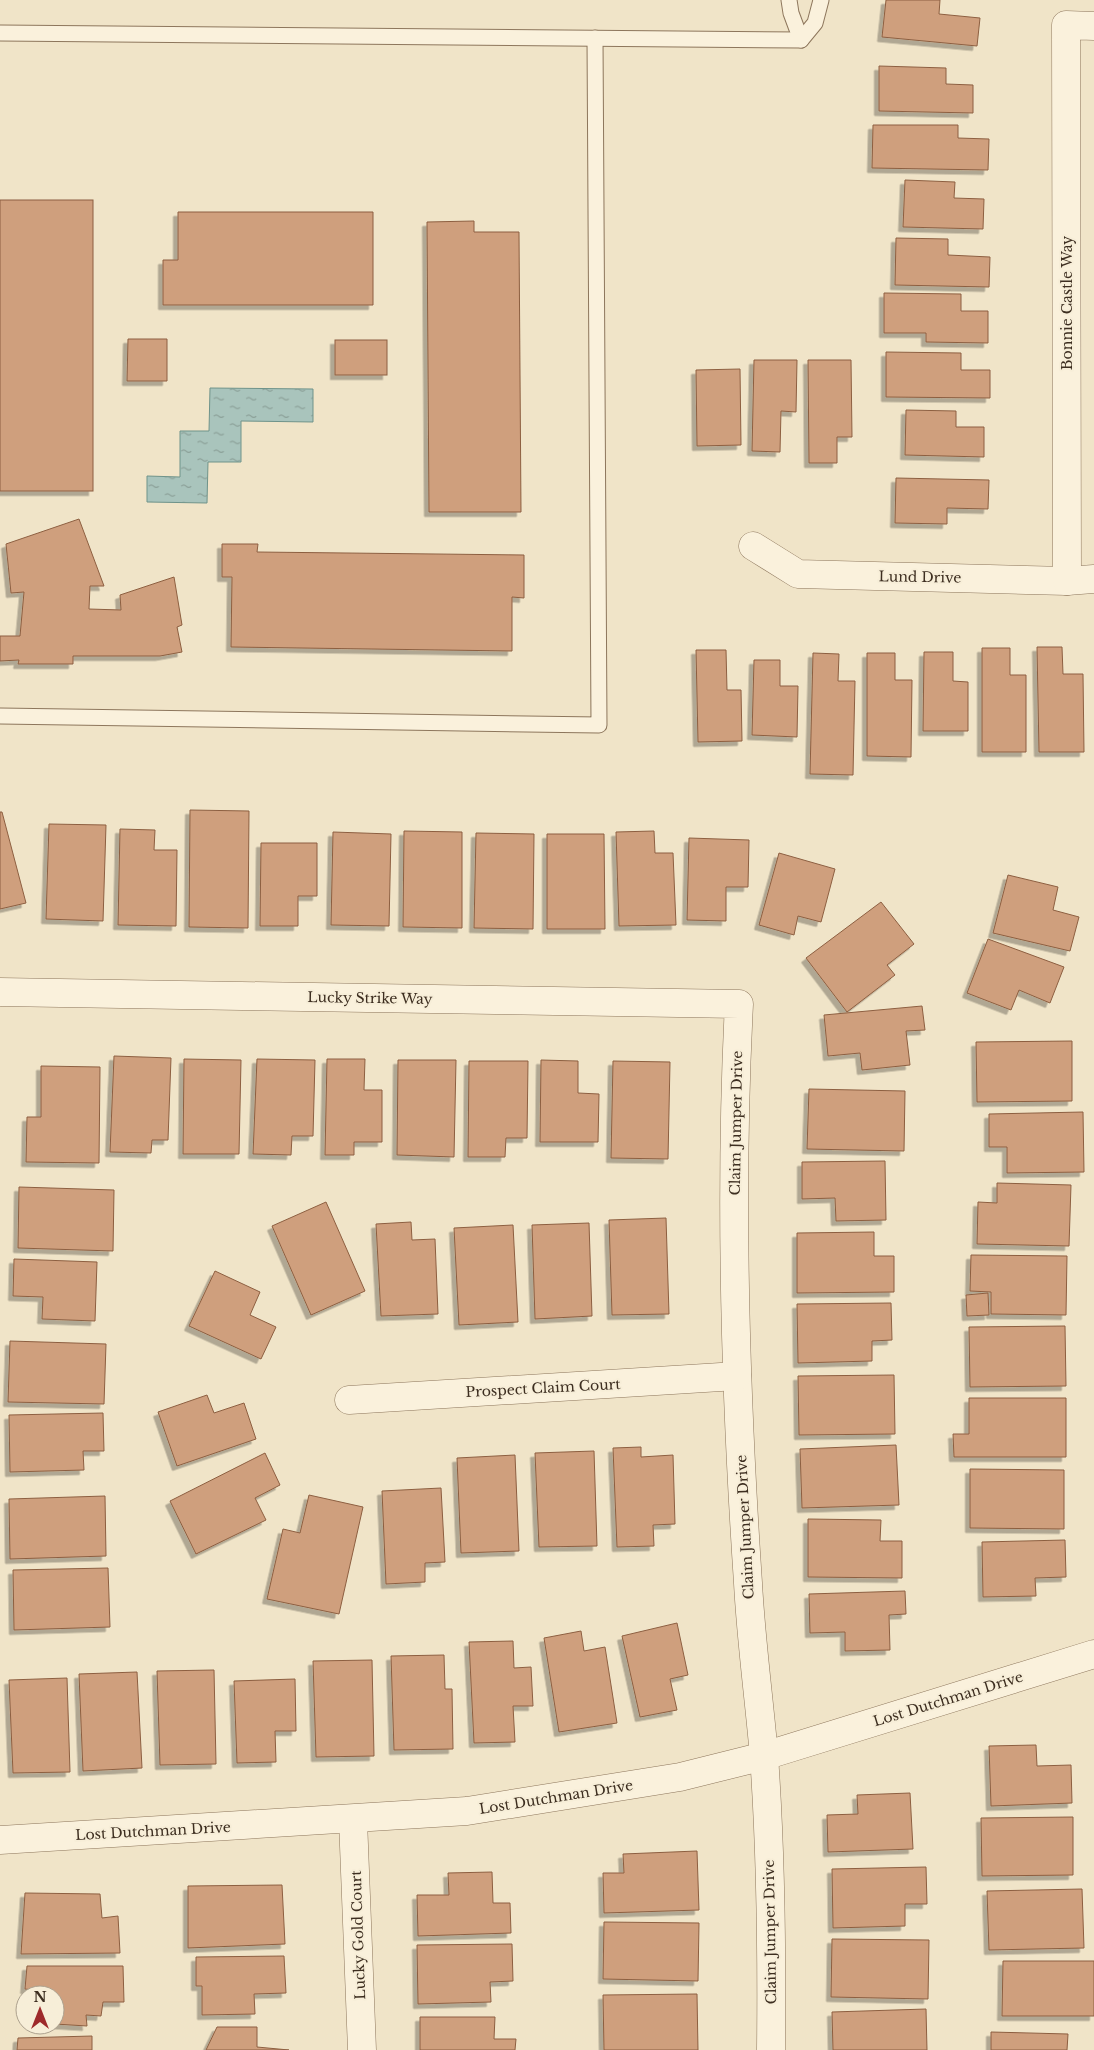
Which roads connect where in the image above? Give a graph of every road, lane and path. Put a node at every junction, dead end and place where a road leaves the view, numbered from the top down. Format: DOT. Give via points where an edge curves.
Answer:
graph roads {
  1 [pos="789,0"];
  2 [pos="821,0"];
  3 [pos="1094,26"];
  4 [pos="0,33"];
  5 [pos="595,38"];
  6 [pos="801,40"];
  7 [pos="753,546"];
  8 [pos="1094,579"];
  9 [pos="1067,581"];
  10 [pos="0,716"];
  11 [pos="0,992"];
  12 [pos="739,1004"];
  13 [pos="737,1376"];
  14 [pos="349,1400"];
  15 [pos="1094,1654"];
  16 [pos="764,1756"];
  17 [pos="354,1820"];
  18 [pos="0,1840"];
  19 [pos="362,2050"];
  20 [pos="771,2050"];
  1 -- 6 [label="lane"];
  2 -- 6 [label="lane" via="815,23"];
  3 -- 9 [label="street, Bonnie Castle Way" via="1066,25"];
  4 -- 5 [label="lane"];
  5 -- 6 [label="lane"];
  5 -- 10 [label="lane" via="600,724"];
  7 -- 9 [label="street, Lund Drive" via="798,574"];
  8 -- 9 [label="street, Lund Drive"];
  11 -- 12 [label="street, Lucky Strike Way"];
  12 -- 13 [label="street, Claim Jumper Drive" via="733,1113"];
  13 -- 14 [label="street, Prospect Claim Court"];
  13 -- 16 [label="street, Claim Jumper Drive" via="748,1585"];
  15 -- 16 [label="street, Lost Dutchman Drive"];
  16 -- 17 [label="street, Lost Dutchman Drive" via="680,1777 467,1812"];
  16 -- 20 [label="street, Claim Jumper Drive" via="772,1930"];
  17 -- 18 [label="street, Lost Dutchman Drive"];
  17 -- 19 [label="street, Lucky Gold Court"];
}
